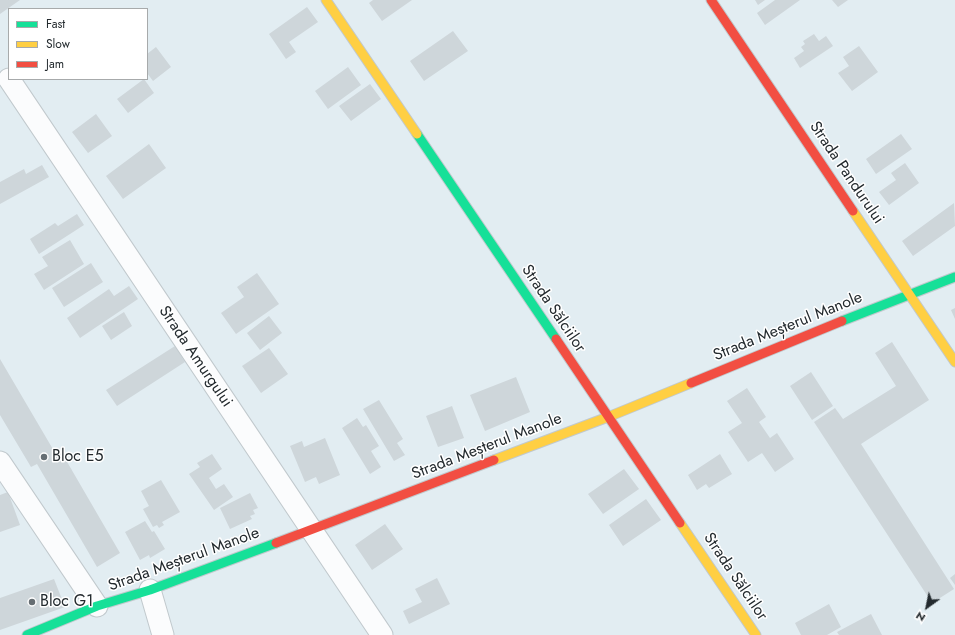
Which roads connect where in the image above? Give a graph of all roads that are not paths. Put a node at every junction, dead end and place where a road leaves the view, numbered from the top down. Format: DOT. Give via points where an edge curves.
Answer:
graph roads {
  1 [pos="326,0"];
  2 [pos="711,0"];
  3 [pos="0,65"];
  4 [pos="8,77"];
  5 [pos="10,80"];
  6 [pos="955,277"];
  7 [pos="909,294"];
  8 [pos="955,362"];
  9 [pos="608,417"];
  10 [pos="0,462"];
  11 [pos="311,530"];
  12 [pos="150,590"];
  13 [pos="97,606"];
  14 [pos="30,634"];
  15 [pos="163,635"];
  16 [pos="382,635"];
  17 [pos="756,635"];
  1 -- 9 [label="street, Strada Sălciilor"];
  2 -- 7 [label="street, Strada Pandurului"];
  3 -- 4 [label="street, Strada Amurgului"];
  5 -- 11 [label="street, Strada Amurgului"];
  6 -- 7 [label="street, Strada Meșterul Manole"];
  7 -- 8 [label="street, Strada Pandurului"];
  7 -- 9 [label="street, Strada Meșterul Manole"];
  9 -- 11 [label="street, Strada Meșterul Manole"];
  9 -- 17 [label="street, Strada Sălciilor"];
  10 -- 13 [label="street"];
  11 -- 12 [label="street, Strada Meșterul Manole"];
  11 -- 16 [label="street, Strada Amurgului"];
  12 -- 13 [label="street, Strada Meșterul Manole"];
  12 -- 15 [label="street"];
  13 -- 14 [label="street, Strada Meșterul Manole"];
}
